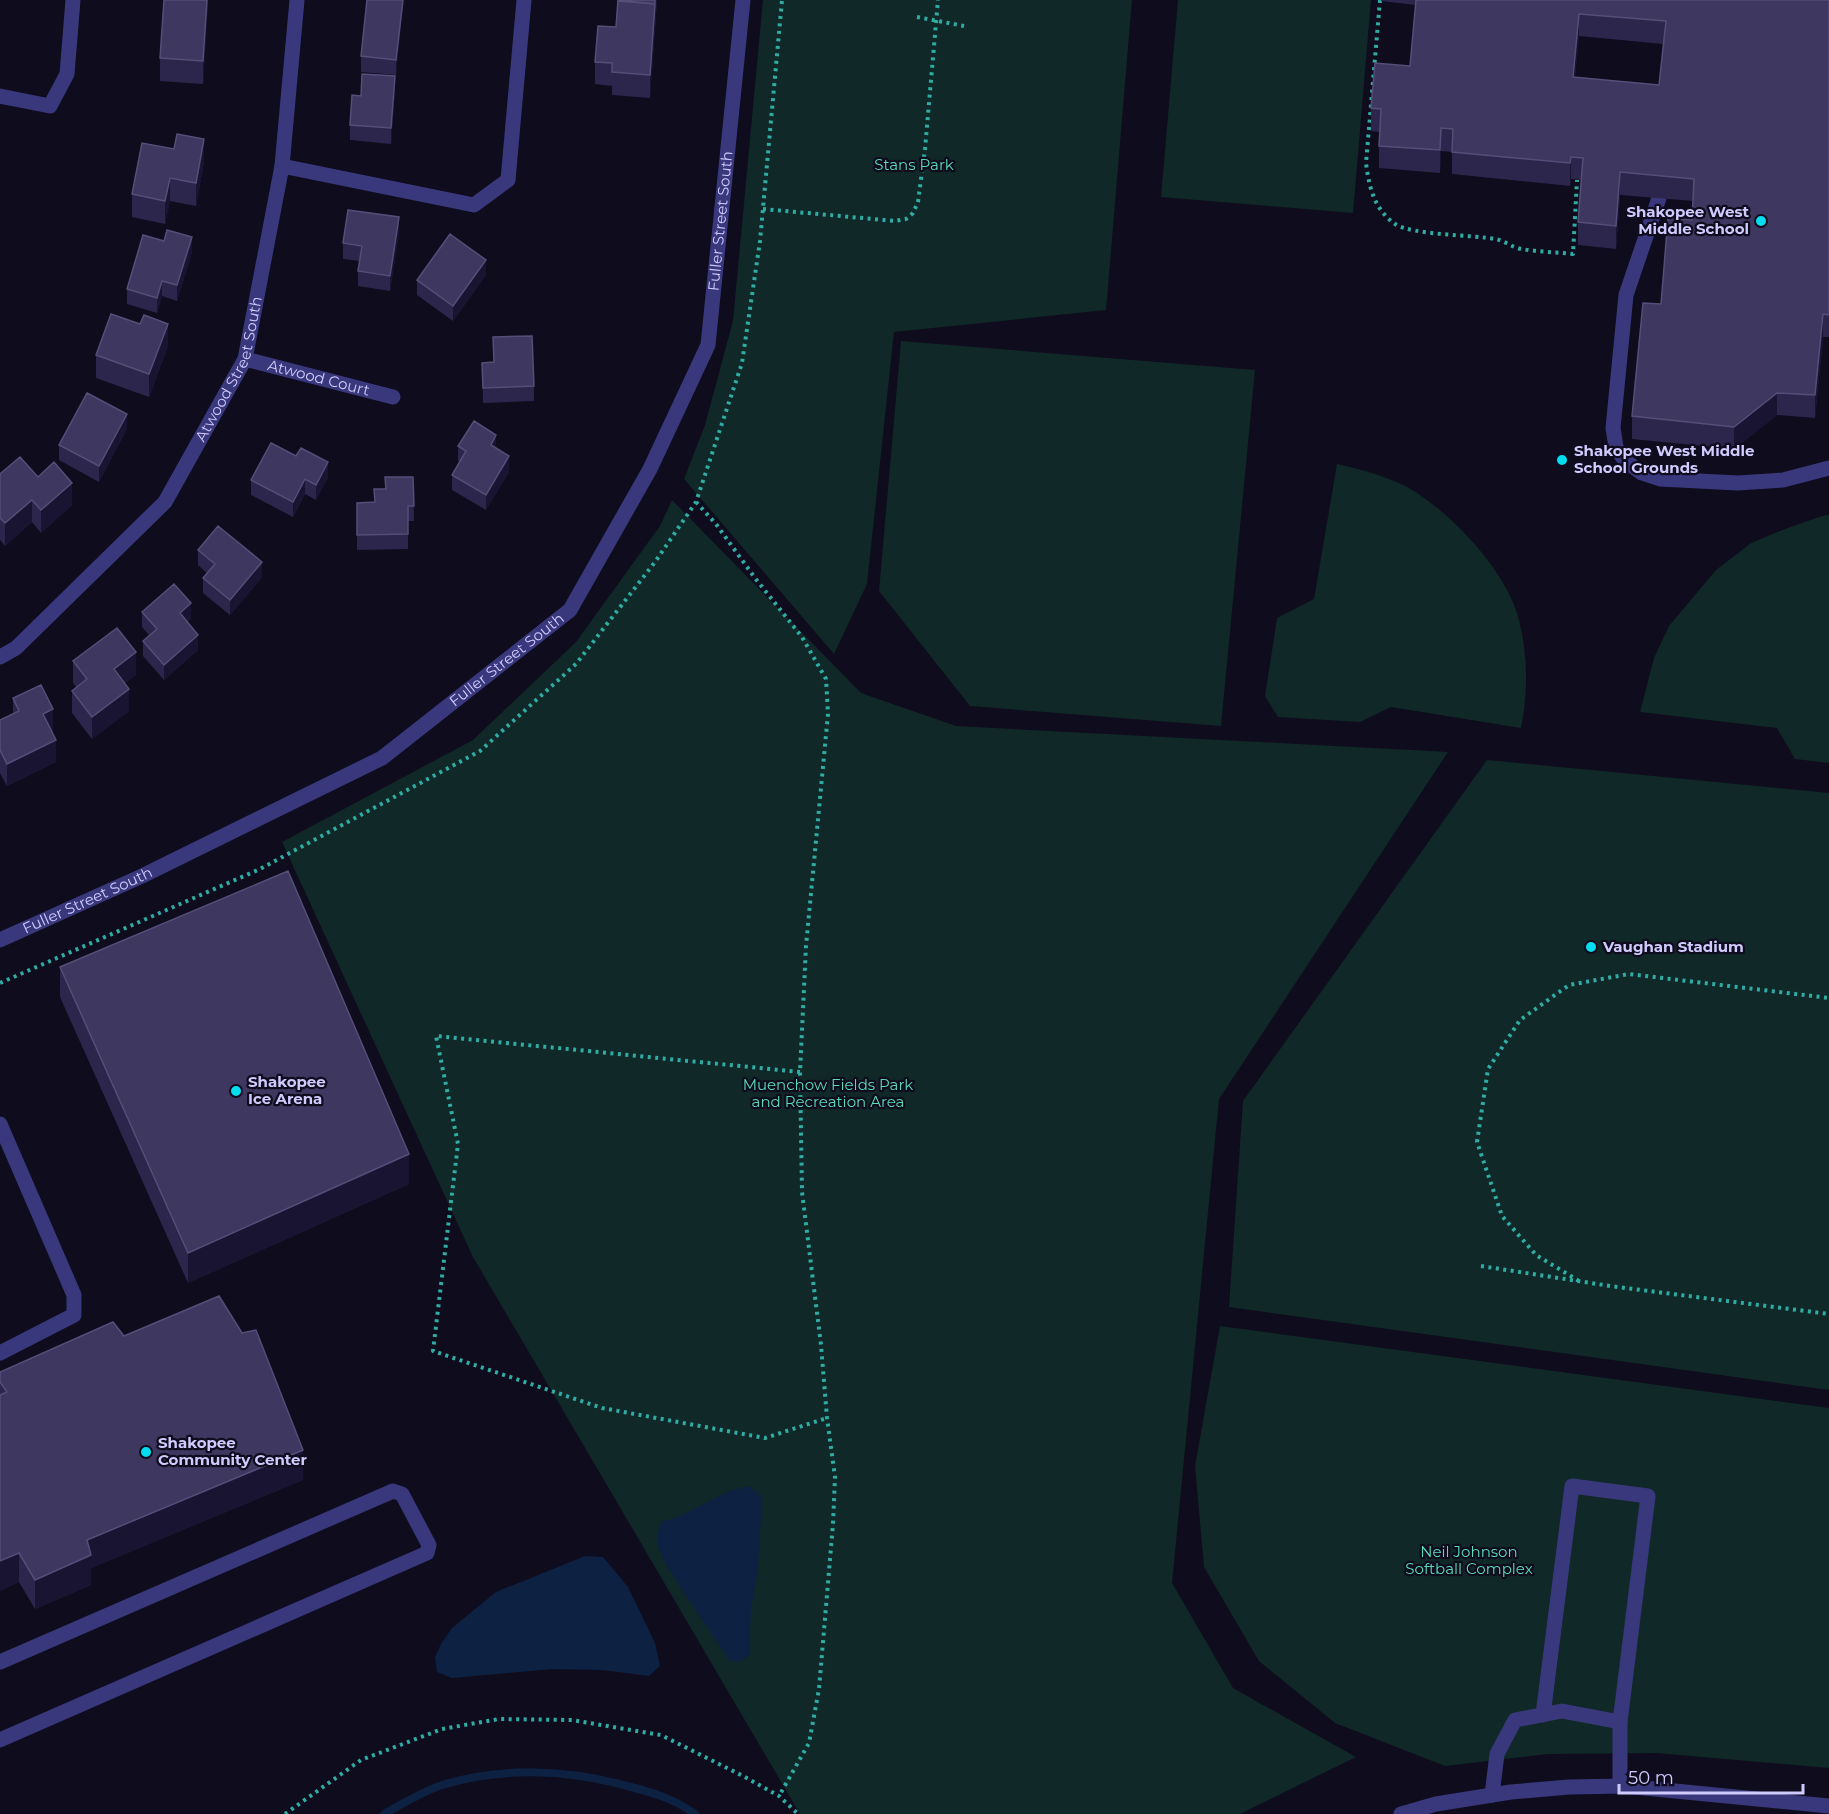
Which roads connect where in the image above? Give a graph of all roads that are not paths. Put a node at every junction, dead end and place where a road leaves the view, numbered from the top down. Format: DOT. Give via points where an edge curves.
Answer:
graph roads {
  1 [pos="73,0"];
  2 [pos="297,0"];
  3 [pos="524,0"];
  4 [pos="743,0"];
  5 [pos="0,96"];
  6 [pos="282,166"];
  7 [pos="1659,198"];
  8 [pos="245,359"];
  9 [pos="393,398"];
  10 [pos="1829,468"];
  11 [pos="0,657"];
  12 [pos="0,940"];
  13 [pos="0,1124"];
  14 [pos="0,1353"];
  15 [pos="0,1662"];
  16 [pos="1543,1715"];
  17 [pos="1620,1722"];
  18 [pos="0,1740"];
  19 [pos="1620,1786"];
  20 [pos="1492,1795"];
  21 [pos="1829,1806"];
  22 [pos="1401,1814"];
  1 -- 5 [label="street" via="67,74 50,106"];
  2 -- 6 [label="street, Atwood Street South"];
  3 -- 6 [label="street" via="508,180 474,205"];
  4 -- 12 [label="street, Fuller Street South" via="708,345 650,469 570,610 382,758 142,876"];
  6 -- 8 [label="street, Atwood Street South"];
  7 -- 10 [label="street" via="1626,295 1613,428 1616,447 1625,461 1642,473 1693,482 1783,480"];
  8 -- 9 [label="street, Atwood Court"];
  8 -- 11 [label="street, Atwood Street South" via="165,502 16,648"];
  13 -- 14 [label="street" via="74,1295 74,1315"];
  15 -- 18 [label="street" via="393,1491 402,1494 429,1545 427,1553"];
  16 -- 17 [label="street" via="1562,1711"];
  16 -- 17 [label="street" via="1572,1485 1648,1496"];
  16 -- 20 [label="street" via="1515,1720 1497,1754"];
  17 -- 19 [label="street"];
  19 -- 20 [label="street"];
  19 -- 21 [label="street"];
  20 -- 22 [label="street"];
}
